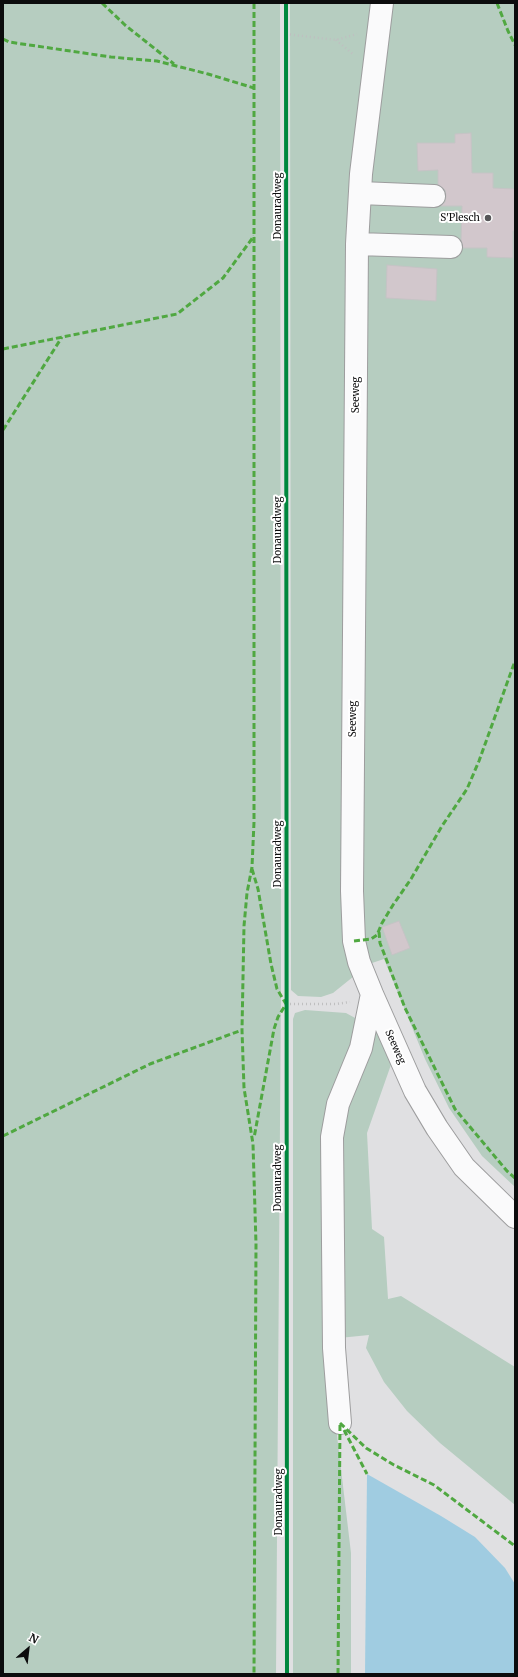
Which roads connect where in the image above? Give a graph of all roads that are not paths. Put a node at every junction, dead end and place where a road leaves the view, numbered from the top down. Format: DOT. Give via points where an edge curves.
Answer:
graph roads {
  1 [pos="382,3"];
  2 [pos="361,183"];
  3 [pos="434,196"];
  4 [pos="357,244"];
  5 [pos="451,247"];
  6 [pos="372,994"];
  7 [pos="515,1217"];
  8 [pos="340,1423"];
  1 -- 2 [label="street, Seeweg"];
  2 -- 3 [label="street"];
  2 -- 4 [label="street, Seeweg"];
  4 -- 5 [label="street"];
  4 -- 6 [label="street, Seeweg" via="352,923 359,962"];
  6 -- 7 [label="street, Seeweg" via="415,1091 437,1128 464,1167"];
  6 -- 8 [label="street" via="361,1048 340,1100 332,1137 334,1348"];
}
